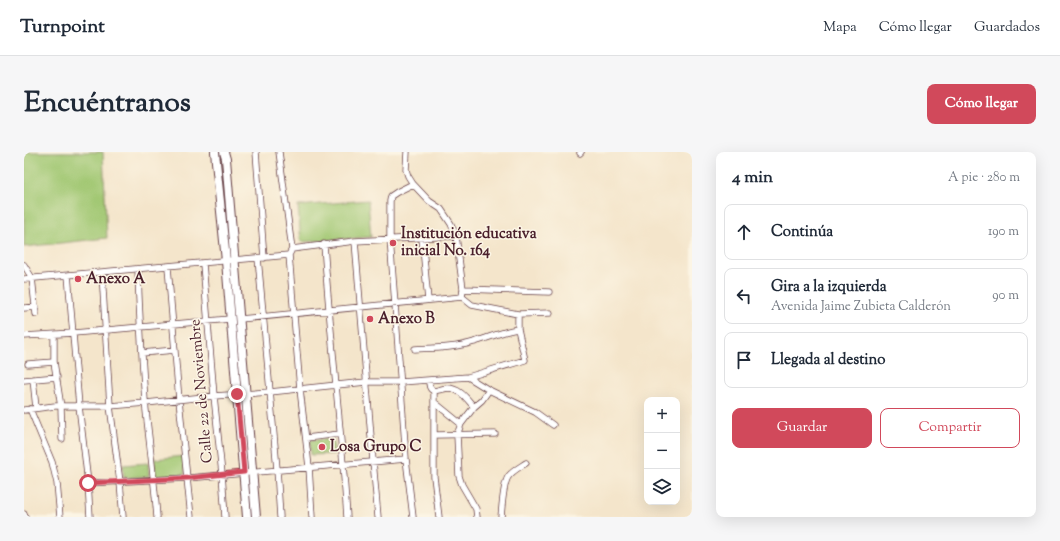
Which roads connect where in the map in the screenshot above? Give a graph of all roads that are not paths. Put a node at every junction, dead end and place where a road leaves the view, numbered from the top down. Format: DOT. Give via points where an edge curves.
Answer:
graph roads {
  1 [pos="215,152"];
  2 [pos="224,152"];
  3 [pos="256,152"];
  4 [pos="279,152"];
  5 [pos="407,152"];
  6 [pos="414,184"];
  7 [pos="456,236"];
  8 [pos="422,238"];
  9 [pos="390,239"];
  10 [pos="355,241"];
  11 [pos="324,244"];
  12 [pos="292,249"];
  13 [pos="289,255"];
  14 [pos="258,258"];
  15 [pos="264,258"];
  16 [pos="235,260"];
  17 [pos="226,261"];
  18 [pos="203,264"];
  19 [pos="24,265"];
  20 [pos="168,267"];
  21 [pos="138,269"];
  22 [pos="102,273"];
  23 [pos="68,275"];
  24 [pos="32,278"];
  25 [pos="24,279"];
  26 [pos="463,289"];
  27 [pos="549,292"];
  28 [pos="462,297"];
  29 [pos="428,300"];
  30 [pos="395,304"];
  31 [pos="361,306"];
  32 [pos="36,307"];
  33 [pos="24,308"];
  34 [pos="328,310"];
  35 [pos="293,313"];
  36 [pos="550,313"];
  37 [pos="36,314"];
  38 [pos="518,314"];
  39 [pos="263,316"];
  40 [pos="230,319"];
  41 [pos="240,319"];
  42 [pos="208,321"];
  43 [pos="173,324"];
  44 [pos="140,327"];
  45 [pos="518,329"];
  46 [pos="106,330"];
  47 [pos="74,333"];
  48 [pos="54,335"];
  49 [pos="24,336"];
  50 [pos="415,349"];
  51 [pos="175,350"];
  52 [pos="142,353"];
  53 [pos="54,362"];
  54 [pos="28,364"];
  55 [pos="56,377"];
  56 [pos="468,377"];
  57 [pos="33,379"];
  58 [pos="24,380"];
  59 [pos="429,380"];
  60 [pos="366,382"];
  61 [pos="401,382"];
  62 [pos="335,385"];
  63 [pos="300,389"];
  64 [pos="488,390"];
  65 [pos="434,391"];
  66 [pos="270,392"];
  67 [pos="237,394"];
  68 [pos="246,394"];
  69 [pos="214,396"];
  70 [pos="179,400"];
  71 [pos="434,402"];
  72 [pos="146,403"];
  73 [pos="79,406"];
  74 [pos="110,406"];
  75 [pos="61,407"];
  76 [pos="474,408"];
  77 [pos="30,409"];
  78 [pos="461,424"];
  79 [pos="554,425"];
  80 [pos="340,434"];
  81 [pos="495,434"];
  82 [pos="434,435"];
  83 [pos="457,435"];
  84 [pos="62,438"];
  85 [pos="306,438"];
  86 [pos="406,459"];
  87 [pos="373,461"];
  88 [pos="526,463"];
  89 [pos="343,464"];
  90 [pos="309,467"];
  91 [pos="278,469"];
  92 [pos="252,471"];
  93 [pos="244,472"];
  94 [pos="222,474"];
  95 [pos="188,478"];
  96 [pos="154,479"];
  97 [pos="120,482"];
  98 [pos="88,483"];
  99 [pos="60,517"];
  100 [pos="90,517"];
  101 [pos="123,517"];
  102 [pos="157,517"];
  103 [pos="191,517"];
  104 [pos="225,517"];
  105 [pos="247,517"];
  106 [pos="256,517"];
  107 [pos="280,517"];
  108 [pos="312,517"];
  109 [pos="347,517"];
  110 [pos="378,517"];
  111 [pos="413,517"];
  112 [pos="439,517"];
  113 [pos="478,517"];
  114 [pos="501,517"];
  1 -- 17 [label="street"];
  2 -- 16 [label="street"];
  3 -- 15 [label="street"];
  4 -- 12 [label="street"];
  5 -- 6 [label="street" via="406,170"];
  6 -- 7 [label="street" via="429,201 441,209"];
  6 -- 9 [label="street" via="391,196"];
  7 -- 8 [label="street"];
  7 -- 26 [label="street"];
  8 -- 9 [label="street"];
  8 -- 29 [label="street"];
  9 -- 10 [label="street"];
  9 -- 30 [label="street"];
  10 -- 11 [label="street"];
  10 -- 31 [label="street"];
  11 -- 12 [label="street"];
  11 -- 34 [label="street"];
  12 -- 13 [label="street"];
  13 -- 15 [label="street"];
  13 -- 35 [label="street"];
  14 -- 15 [label="street"];
  14 -- 16 [label="street"];
  14 -- 39 [label="street"];
  16 -- 17 [label="street"];
  16 -- 41 [label="street"];
  17 -- 18 [label="street"];
  17 -- 40 [label="street"];
  18 -- 20 [label="street"];
  18 -- 42 [label="street, Calle 22 de Noviembre"];
  19 -- 24 [label="street"];
  20 -- 21 [label="street"];
  20 -- 43 [label="street"];
  21 -- 22 [label="street"];
  21 -- 44 [label="street"];
  22 -- 23 [label="street"];
  22 -- 46 [label="street"];
  23 -- 24 [label="street"];
  23 -- 47 [label="street"];
  24 -- 25 [label="street"];
  24 -- 32 [label="street"];
  26 -- 27 [label="street"];
  26 -- 28 [label="street"];
  28 -- 29 [label="street"];
  28 -- 38 [label="street" via="472,305"];
  29 -- 30 [label="street"];
  30 -- 31 [label="street"];
  30 -- 61 [label="street"];
  31 -- 34 [label="street"];
  31 -- 60 [label="street"];
  32 -- 33 [label="street"];
  32 -- 37 [label="street"];
  34 -- 35 [label="street"];
  34 -- 62 [label="street"];
  35 -- 39 [label="street"];
  35 -- 63 [label="street"];
  36 -- 38 [label="street"];
  38 -- 45 [label="street"];
  39 -- 41 [label="street"];
  39 -- 66 [label="street"];
  40 -- 42 [label="street"];
  40 -- 67 [label="street"];
  41 -- 68 [label="street"];
  42 -- 43 [label="street"];
  42 -- 69 [label="street, Calle 22 de Noviembre"];
  43 -- 44 [label="street"];
  43 -- 51 [label="street"];
  44 -- 46 [label="street"];
  44 -- 52 [label="street"];
  45 -- 50 [label="street" via="458,346"];
  45 -- 56 [label="street" via="524,360"];
  46 -- 47 [label="street"];
  46 -- 74 [label="street"];
  47 -- 48 [label="street"];
  47 -- 73 [label="street"];
  48 -- 49 [label="street"];
  48 -- 53 [label="street"];
  51 -- 52 [label="street"];
  51 -- 70 [label="street"];
  52 -- 72 [label="street"];
  53 -- 54 [label="street"];
  53 -- 55 [label="street"];
  55 -- 57 [label="street"];
  55 -- 75 [label="street"];
  56 -- 59 [label="street"];
  56 -- 64 [label="street"];
  57 -- 58 [label="street"];
  57 -- 77 [label="street"];
  59 -- 61 [label="street"];
  59 -- 65 [label="street" via="429,387"];
  60 -- 61 [label="street"];
  60 -- 62 [label="street"];
  60 -- 87 [label="street"];
  61 -- 86 [label="street"];
  62 -- 63 [label="street"];
  62 -- 80 [label="street"];
  63 -- 66 [label="street"];
  63 -- 85 [label="street"];
  64 -- 76 [label="street"];
  64 -- 79 [label="street" via="535,412"];
  65 -- 71 [label="street"];
  65 -- 76 [label="street" via="447,388 456,390 464,395"];
  66 -- 68 [label="street"];
  66 -- 91 [label="street"];
  67 -- 68 [label="street"];
  67 -- 69 [label="street"];
  67 -- 93 [label="street"];
  68 -- 92 [label="street"];
  69 -- 70 [label="street"];
  69 -- 94 [label="street, Calle 22 de Noviembre"];
  70 -- 72 [label="street"];
  70 -- 95 [label="street"];
  71 -- 78 [label="street"];
  71 -- 82 [label="street"];
  72 -- 74 [label="street"];
  72 -- 96 [label="street"];
  73 -- 74 [label="street"];
  73 -- 75 [label="street"];
  73 -- 98 [label="street"];
  74 -- 97 [label="street"];
  75 -- 77 [label="street"];
  75 -- 84 [label="street"];
  76 -- 78 [label="street"];
  77 -- 99 [label="street" via="52,462"];
  78 -- 83 [label="street"];
  80 -- 85 [label="street"];
  80 -- 89 [label="street"];
  81 -- 83 [label="street"];
  82 -- 83 [label="street"];
  82 -- 112 [label="street" via="434,477"];
  83 -- 113 [label="street" via="459,476"];
  85 -- 90 [label="street"];
  86 -- 87 [label="street"];
  86 -- 111 [label="street"];
  87 -- 89 [label="street"];
  87 -- 110 [label="street"];
  88 -- 114 [label="street" via="509,476 505,484"];
  89 -- 90 [label="street"];
  89 -- 109 [label="street"];
  90 -- 91 [label="street"];
  90 -- 108 [label="street"];
  91 -- 92 [label="street"];
  91 -- 107 [label="street"];
  92 -- 93 [label="street"];
  92 -- 106 [label="street"];
  93 -- 94 [label="street"];
  93 -- 105 [label="street"];
  94 -- 95 [label="street"];
  94 -- 104 [label="street, Calle 22 de Noviembre"];
  95 -- 96 [label="street"];
  95 -- 103 [label="street"];
  96 -- 97 [label="street"];
  96 -- 102 [label="street"];
  97 -- 98 [label="street"];
  97 -- 101 [label="street"];
  98 -- 100 [label="street"];
}
